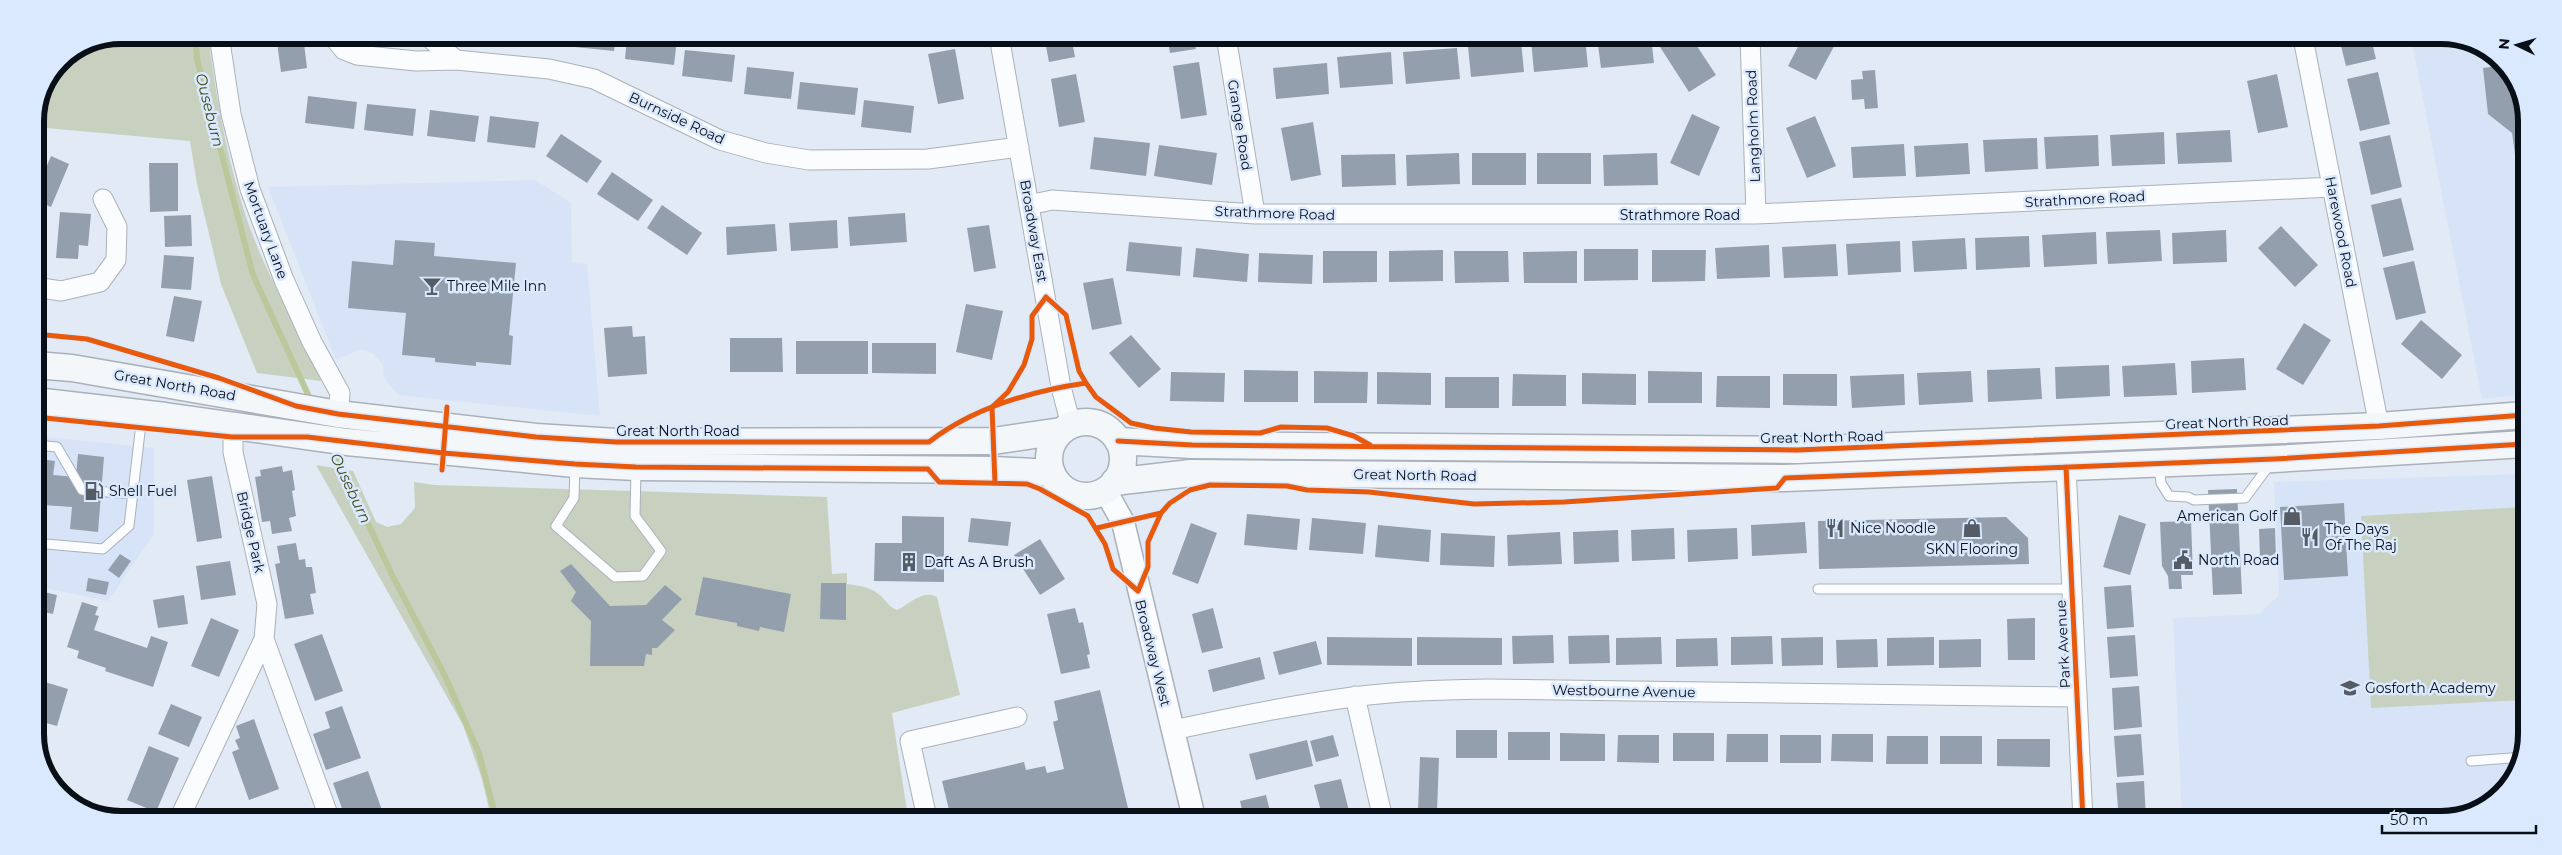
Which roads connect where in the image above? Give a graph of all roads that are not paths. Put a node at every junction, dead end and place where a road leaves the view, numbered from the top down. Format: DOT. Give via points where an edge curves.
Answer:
graph roads {
  1 [pos="220,44"];
  2 [pos="339,44"];
  3 [pos="437,44"];
  4 [pos="1000,44"];
  5 [pos="1227,44"];
  6 [pos="1750,44"];
  7 [pos="2304,44"];
  8 [pos="456,60"];
  9 [pos="1019,147"];
  10 [pos="2332,187"];
  11 [pos="103,199"];
  12 [pos="1029,205"];
  13 [pos="1255,214"];
  14 [pos="1756,214"];
  15 [pos="44,288"];
  16 [pos="44,366"];
  17 [pos="44,402"];
  18 [pos="142,413"];
  19 [pos="338,414"];
  20 [pos="2518,416"];
  21 [pos="233,425"];
  22 [pos="2379,426"];
  23 [pos="1066,428"];
  24 [pos="1118,441"];
  25 [pos="2518,444"];
  26 [pos="44,445"];
  27 [pos="2274,459"];
  28 [pos="575,464"];
  29 [pos="2159,464"];
  30 [pos="636,467"];
  31 [pos="2066,467"];
  32 [pos="1052,473"];
  33 [pos="1110,486"];
  34 [pos="132,494"];
  35 [pos="44,544"];
  36 [pos="1818,589"];
  37 [pos="2071,589"];
  38 [pos="264,639"];
  39 [pos="1355,696"];
  40 [pos="2077,697"];
  41 [pos="1018,717"];
  42 [pos="1173,730"];
  43 [pos="2515,758"];
  44 [pos="2472,761"];
  45 [pos="183,811"];
  46 [pos="327,811"];
  47 [pos="925,811"];
  48 [pos="1192,811"];
  49 [pos="1381,811"];
  50 [pos="2083,811"];
  1 -- 19 [label="street, Mortuary Lane" via="231,114 250,190 284,280 340,393"];
  2 -- 8 [label="street, Burnside Road" via="344,50 357,55 416,61"];
  3 -- 8 [label="street"];
  4 -- 9 [label="street, Broadway East"];
  5 -- 13 [label="street, Grange Road"];
  6 -- 14 [label="street, Langholm Road"];
  7 -- 10 [label="street, Harewood Road"];
  8 -- 9 [label="street, Burnside Road" via="549,69 594,79 720,140 766,153 809,160 928,159"];
  9 -- 12 [label="street, Broadway East"];
  10 -- 14 [label="street, Strathmore Road"];
  10 -- 22 [label="street, Harewood Road"];
  11 -- 15 [label="street" via="117,227 116,260 100,282 60,291"];
  12 -- 13 [label="street, Strathmore Road" via="1052,200"];
  12 -- 23 [label="street, Broadway East"];
  13 -- 14 [label="street, Strathmore Road"];
  16 -- 19 [label="main road, Great North Road"];
  17 -- 18 [label="main road"];
  18 -- 21 [label="main road"];
  18 -- 34 [label="lane"];
  19 -- 23 [label="main road, Great North Road" via="536,437 616,442 984,441"];
  20 -- 22 [label="main road, Great North Road"];
  21 -- 28 [label="main road" via="347,442"];
  21 -- 38 [label="street, Bridge Park" via="233,452 267,604"];
  22 -- 24 [label="main road, Great North Road" via="1797,450 1192,445"];
  23 -- 24 [label="main road, Great North Road" via="1082,422 1103,426"];
  23 -- 32 [label="main road" via="1050,450"];
  24 -- 33 [label="main road" via="1122,462 1120,473"];
  25 -- 27 [label="main road, Great North Road"];
  26 -- 34 [label="lane" via="57,446 82,490"];
  27 -- 29 [label="main road, Great North Road"];
  27 -- 29 [label="lane" via="2245,498 2194,500 2169,496 2163,490"];
  28 -- 30 [label="main road"];
  28 -- 30 [label="lane" via="574,498 556,526 614,577 643,576 661,551 635,516"];
  29 -- 31 [label="main road, Great North Road"];
  30 -- 32 [label="main road"];
  31 -- 33 [label="main road, Great North Road" via="1785,478 1191,473"];
  31 -- 37 [label="street, Park Avenue"];
  32 -- 33 [label="main road, Great North Road" via="1058,484 1075,494 1094,495"];
  33 -- 42 [label="street, Broadway West" via="1123,522"];
  34 -- 35 [label="lane" via="129,526 103,549"];
  36 -- 37 [label="lane"];
  37 -- 40 [label="street, Park Avenue"];
  38 -- 45 [label="street, Bridge Park"];
  38 -- 46 [label="street, Bridge Park"];
  39 -- 40 [label="street, Westbourne Avenue" via="1487,689"];
  39 -- 42 [label="street, Westbourne Avenue"];
  39 -- 49 [label="street"];
  40 -- 50 [label="street, Park Avenue"];
  41 -- 47 [label="street" via="910,741"];
  42 -- 48 [label="street, Broadway West"];
  43 -- 44 [label="lane"];
}
